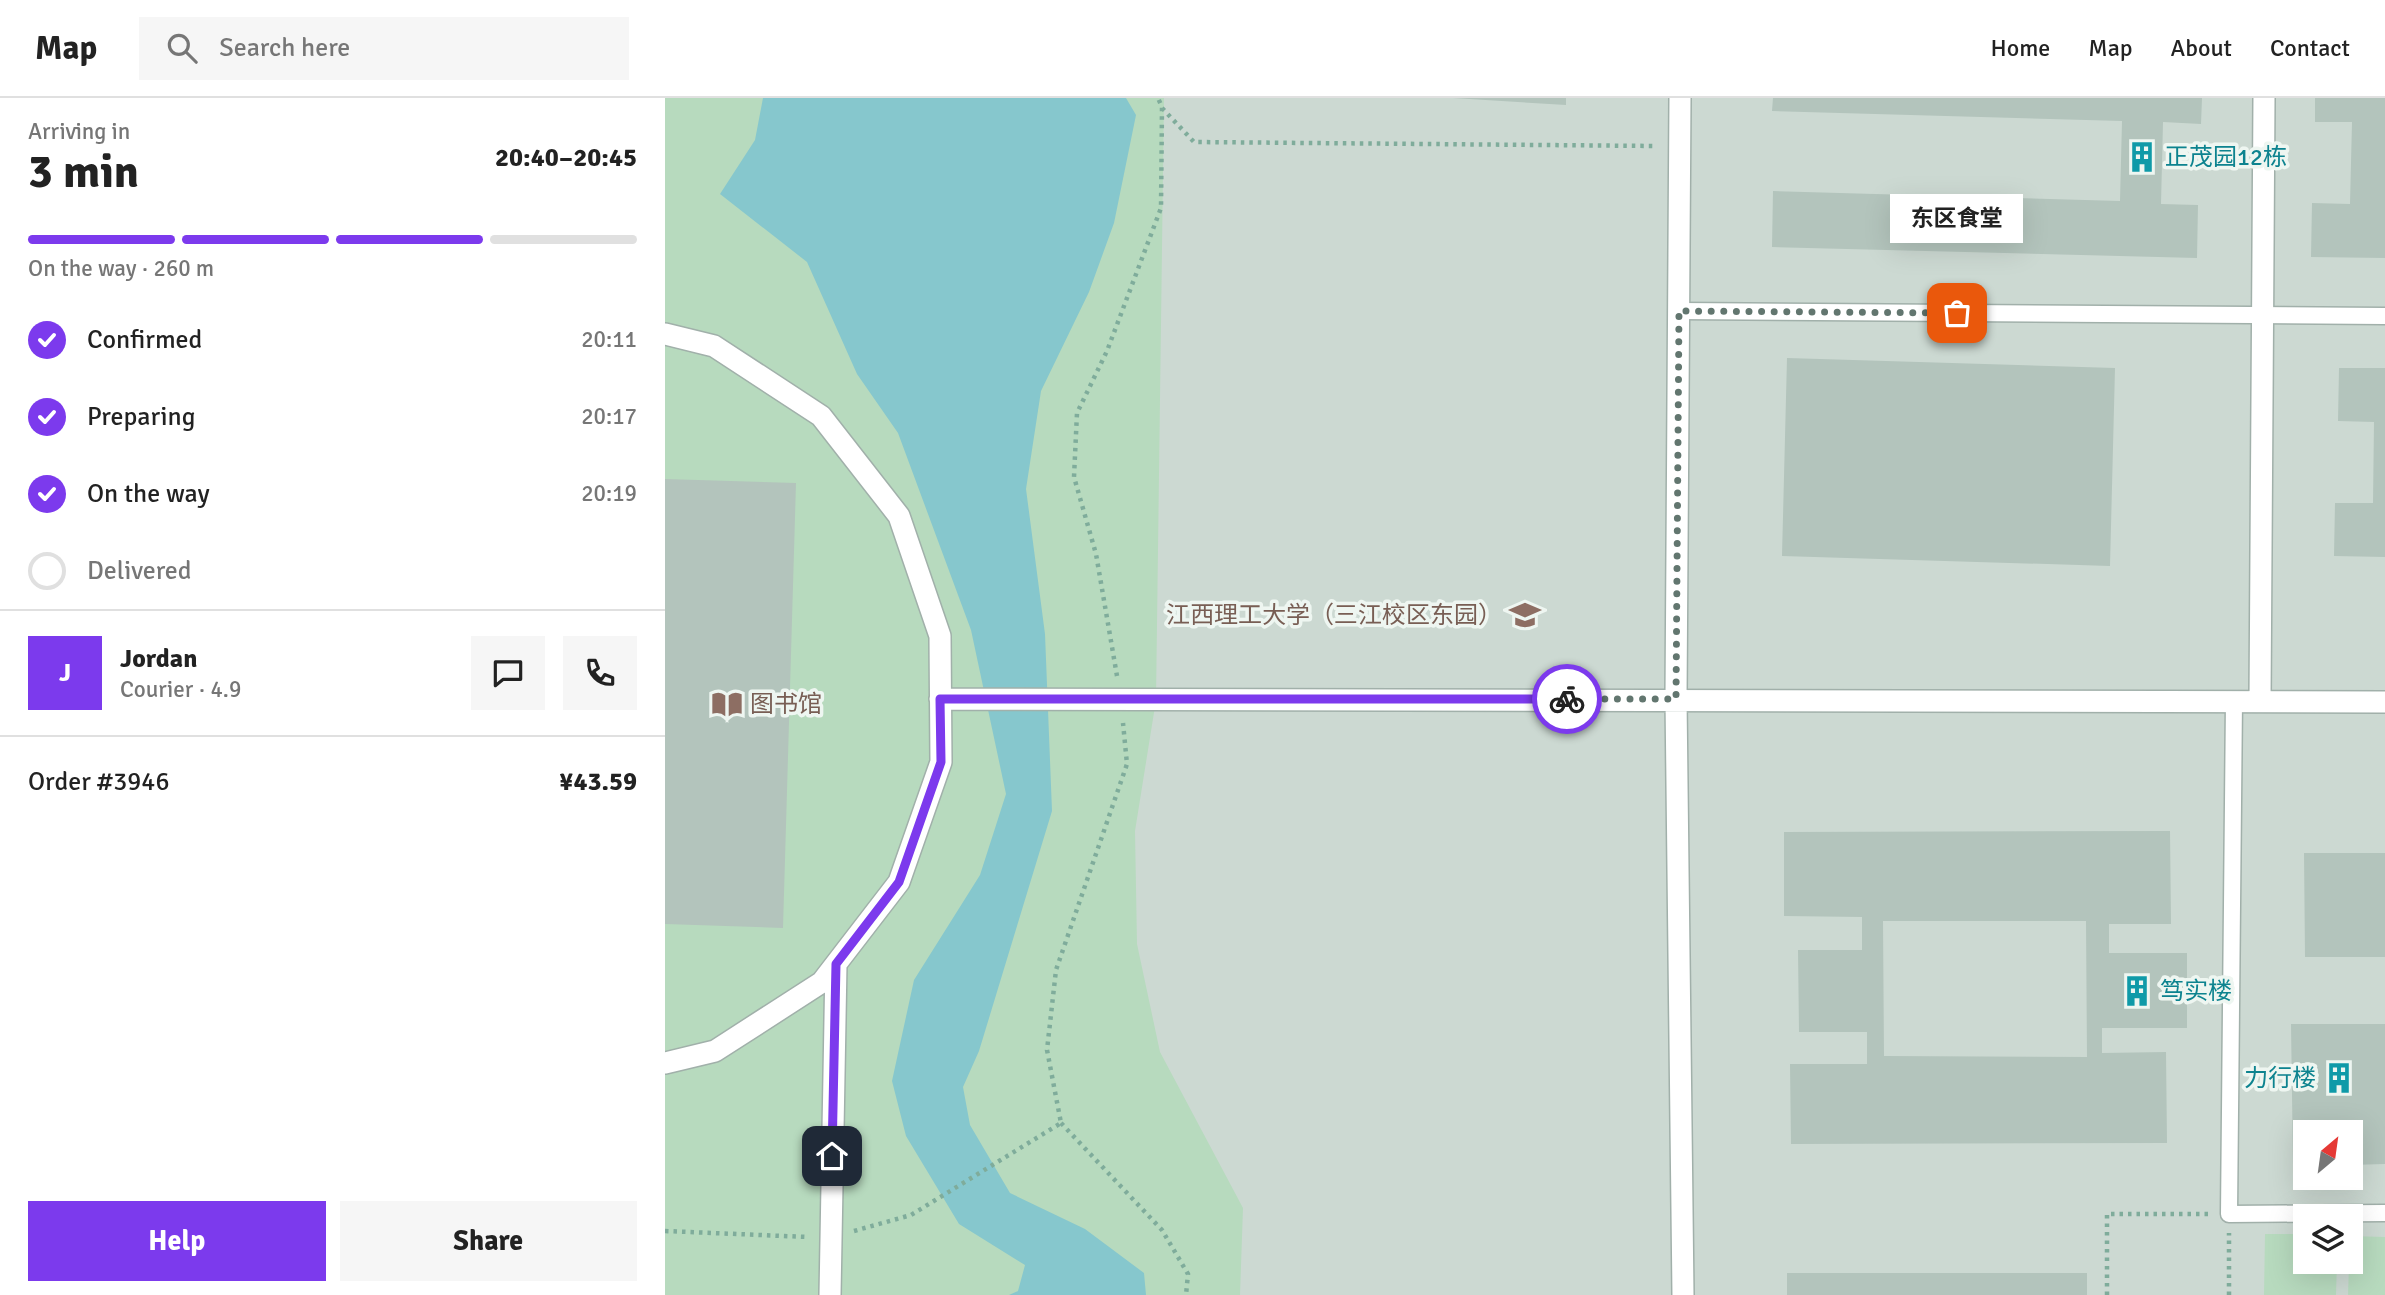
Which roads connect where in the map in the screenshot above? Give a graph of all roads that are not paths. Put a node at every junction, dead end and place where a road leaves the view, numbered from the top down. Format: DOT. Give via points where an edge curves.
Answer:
graph roads {
  1 [pos="1680,98"];
  2 [pos="2264,98"];
  3 [pos="1679,311"];
  4 [pos="2263,316"];
  5 [pos="2385,316"];
  6 [pos="665,334"];
  7 [pos="940,699"];
  8 [pos="1676,699"];
  9 [pos="2234,700"];
  10 [pos="2260,701"];
  11 [pos="2385,702"];
  12 [pos="836,964"];
  13 [pos="665,1063"];
  14 [pos="2385,1213"];
  15 [pos="830,1295"];
  16 [pos="1683,1295"];
  1 -- 3 [label="street"];
  2 -- 4 [label="street"];
  3 -- 4 [label="lane"];
  3 -- 8 [label="street"];
  4 -- 5 [label="lane"];
  4 -- 10 [label="street"];
  6 -- 7 [label="street" via="714,346 821,416 899,516 940,636"];
  7 -- 8 [label="street"];
  7 -- 12 [label="street" via="941,762 899,882"];
  8 -- 9 [label="street"];
  8 -- 16 [label="street"];
  9 -- 10 [label="street"];
  9 -- 14 [label="lane" via="2229,1214"];
  10 -- 11 [label="street"];
  12 -- 13 [label="street" via="822,982 715,1051"];
  12 -- 15 [label="street"];
}
